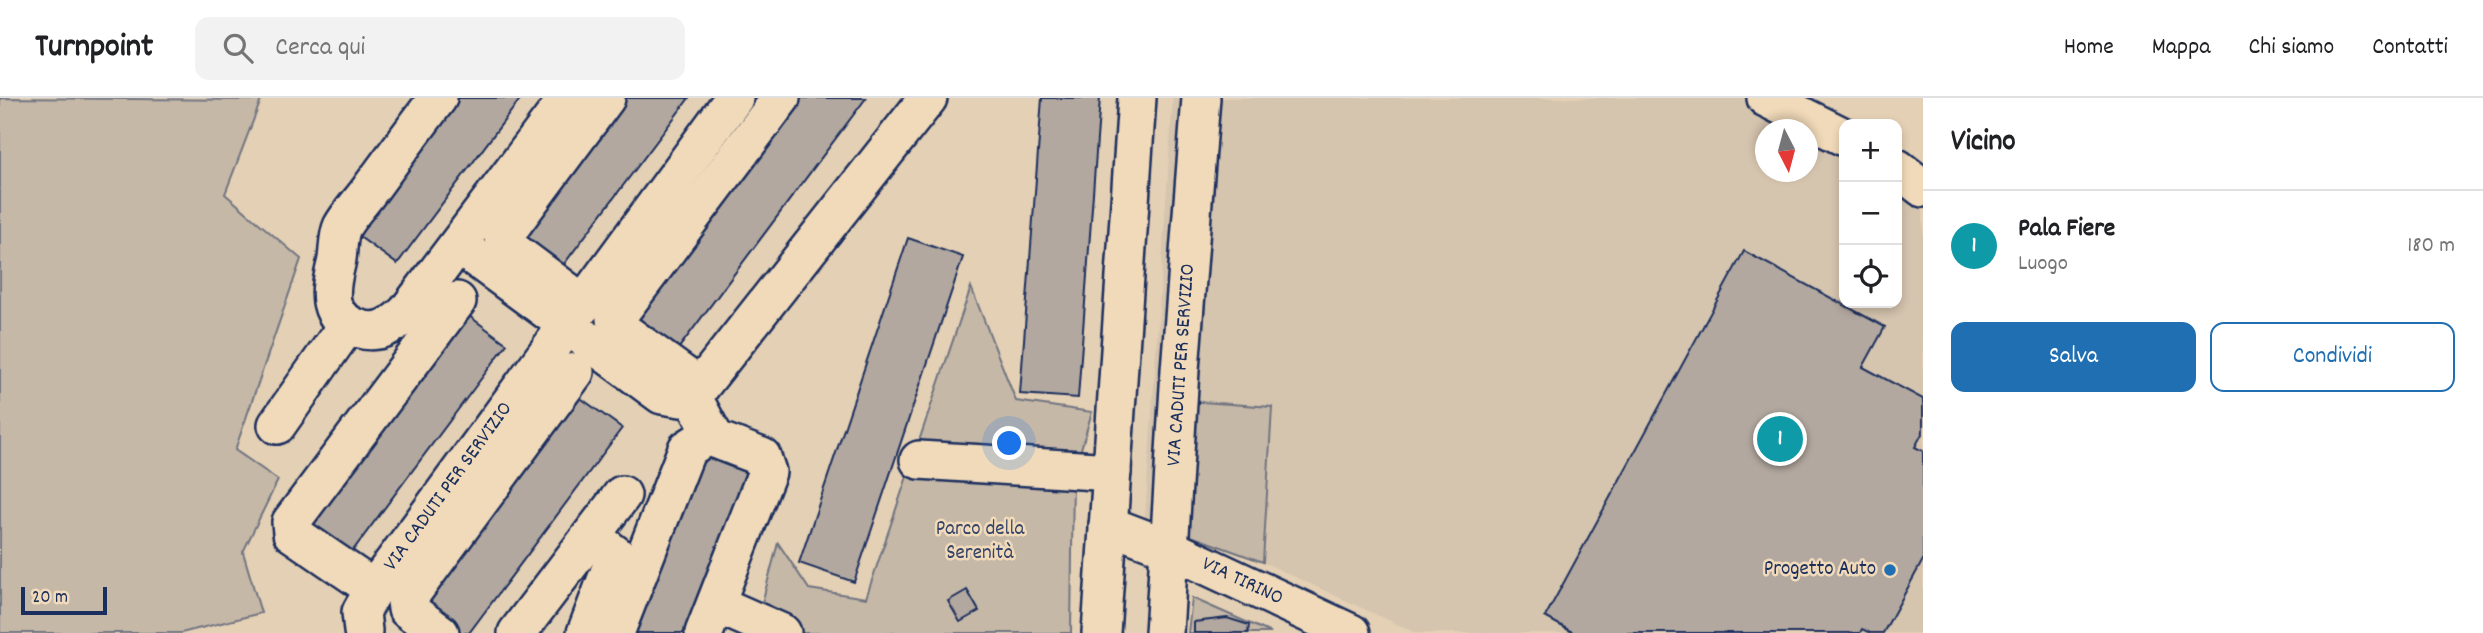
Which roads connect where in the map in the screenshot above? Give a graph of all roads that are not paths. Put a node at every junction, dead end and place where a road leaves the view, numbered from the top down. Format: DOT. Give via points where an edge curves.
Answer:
graph roads {
  1 [pos="438,98"];
  2 [pos="568,98"];
  3 [pos="606,98"];
  4 [pos="734,98"];
  5 [pos="780,98"];
  6 [pos="928,98"];
  7 [pos="1137,98"];
  8 [pos="1201,98"];
  9 [pos="1766,98"];
  10 [pos="1839,134"];
  11 [pos="1902,173"];
  12 [pos="1923,188"];
  13 [pos="458,245"];
  14 [pos="457,300"];
  15 [pos="576,315"];
  16 [pos="348,324"];
  17 [pos="575,372"];
  18 [pos="695,391"];
  19 [pos="277,425"];
  20 [pos="712,433"];
  21 [pos="919,460"];
  22 [pos="1112,472"];
  23 [pos="622,495"];
  24 [pos="1108,525"];
  25 [pos="591,536"];
  26 [pos="1171,549"];
  27 [pos="374,589"];
  28 [pos="710,619"];
  29 [pos="370,632"];
  30 [pos="440,633"];
  31 [pos="517,633"];
  32 [pos="586,633"];
  33 [pos="615,633"];
  34 [pos="782,633"];
  35 [pos="1101,633"];
  36 [pos="1164,633"];
  37 [pos="1352,633"];
  1 -- 16 [label="street" via="341,229 330,296 336,312"];
  2 -- 13 [label="street"];
  3 -- 15 [label="street" via="503,237 505,245"];
  4 -- 15 [label="street, VIA CADUTI PER SERVIZIO"];
  5 -- 18 [label="street" via="615,320 617,327"];
  6 -- 18 [label="street"];
  7 -- 22 [label="street"];
  8 -- 26 [label="street, VIA CADUTI PER SERVIZIO"];
  9 -- 10 [label="street"];
  11 -- 12 [label="street"];
  13 -- 15 [label="street"];
  13 -- 16 [label="street" via="396,324 363,330"];
  14 -- 27 [label="street" via="291,522 292,533"];
  15 -- 18 [label="street" via="662,395 671,398"];
  15 -- 27 [label="street, VIA CADUTI PER SERVIZIO"];
  16 -- 19 [label="street"];
  17 -- 30 [label="street" via="406,601 407,609"];
  18 -- 20 [label="street"];
  20 -- 28 [label="street" via="715,439 762,457 767,472"];
  20 -- 33 [label="street" via="687,449"];
  21 -- 22 [label="street"];
  22 -- 24 [label="street"];
  23 -- 25 [label="street"];
  24 -- 26 [label="street, VIA TIRINO"];
  24 -- 35 [label="street"];
  25 -- 31 [label="street"];
  25 -- 32 [label="street" via="616,555"];
  26 -- 36 [label="street, VIA CADUTI PER SERVIZIO"];
  26 -- 37 [label="street, VIA TIRINO"];
  27 -- 29 [label="street, VIA CADUTI PER SERVIZIO" via="361,612"];
  28 -- 34 [label="street"];
}
